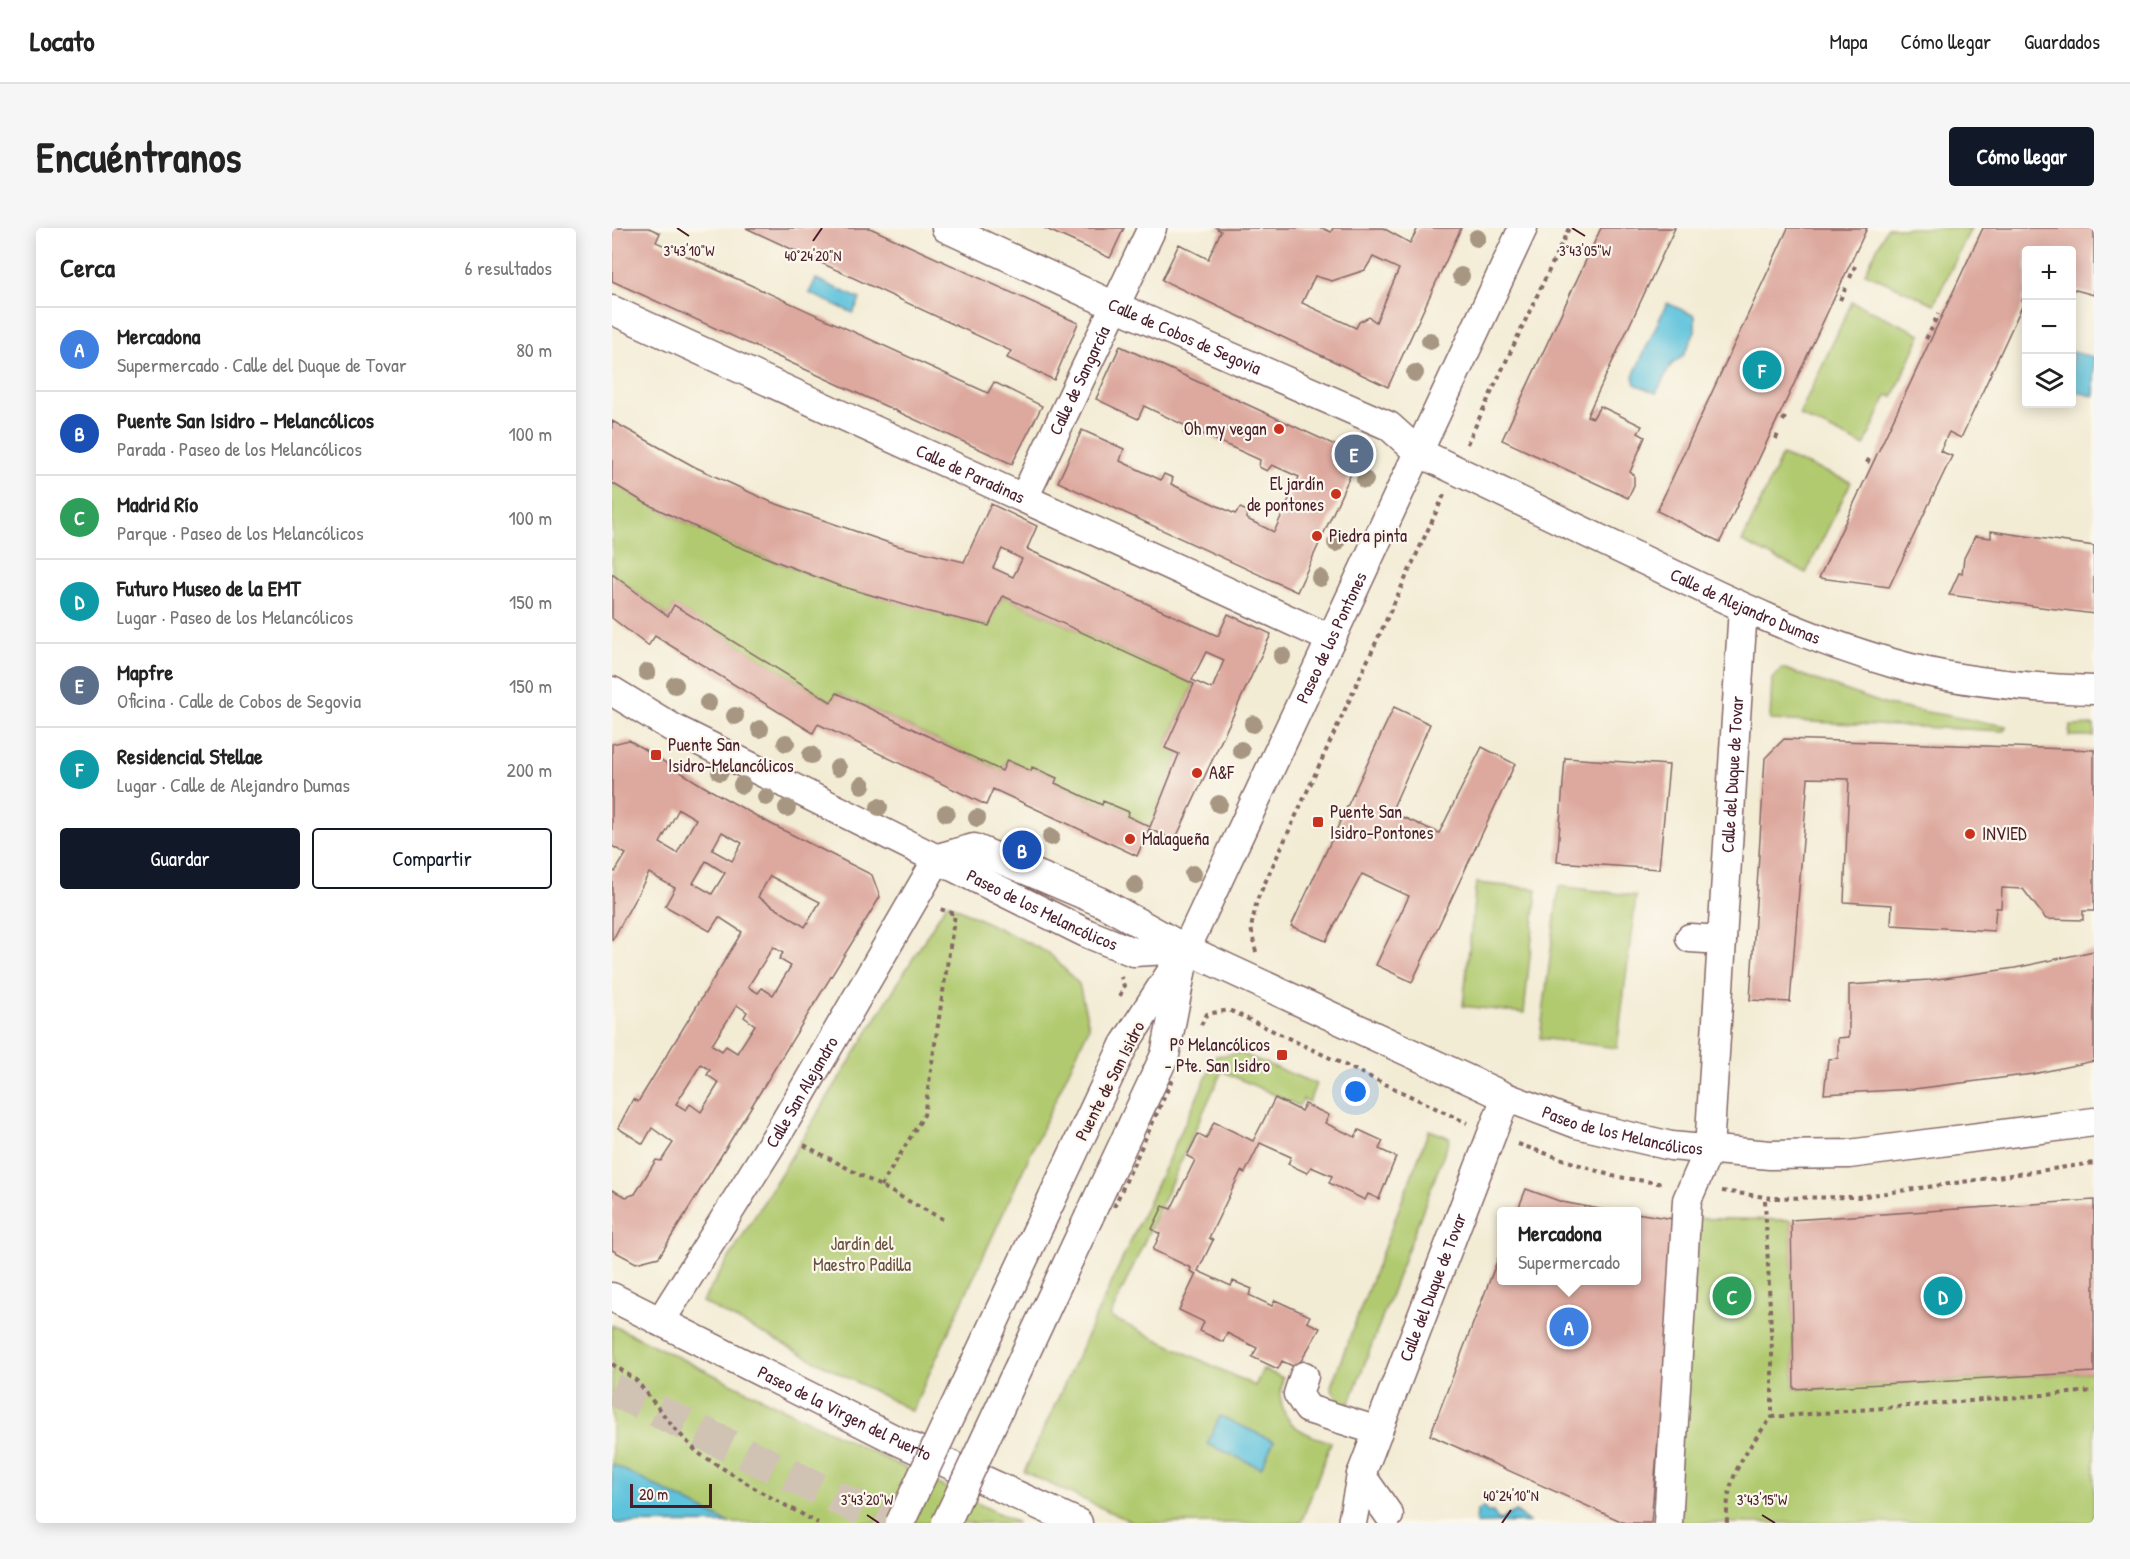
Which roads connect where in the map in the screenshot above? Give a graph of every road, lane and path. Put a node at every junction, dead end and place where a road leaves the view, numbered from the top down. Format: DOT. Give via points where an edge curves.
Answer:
graph roads {
  1 [pos="946,228"];
  2 [pos="1152,228"];
  3 [pos="1523,228"];
  4 [pos="1569,228"];
  5 [pos="1855,266"];
  6 [pos="1850,278"];
  7 [pos="1847,285"];
  8 [pos="1840,300"];
  9 [pos="1115,306"];
  10 [pos="612,310"];
  11 [pos="1938,314"];
  12 [pos="1926,339"];
  13 [pos="1787,413"];
  14 [pos="1783,421"];
  15 [pos="1779,431"];
  16 [pos="1776,439"];
  17 [pos="1466,446"];
  18 [pos="1418,452"];
  19 [pos="1871,455"];
  20 [pos="1867,463"];
  21 [pos="1445,492"];
  22 [pos="1024,498"];
  23 [pos="1743,608"];
  24 [pos="1331,639"];
  25 [pos="2094,690"];
  26 [pos="612,691"];
  27 [pos="938,858"];
  28 [pos="956,914"];
  29 [pos="1690,938"];
  30 [pos="1722,940"];
  31 [pos="1186,949"];
  32 [pos="1257,950"];
  33 [pos="1198,1032"];
  34 [pos="1506,1097"];
  35 [pos="2094,1122"];
  36 [pos="1474,1127"];
  37 [pos="779,1132"];
  38 [pos="1709,1150"];
  39 [pos="881,1186"];
  40 [pos="1765,1200"];
  41 [pos="946,1221"];
  42 [pos="612,1297"];
  43 [pos="660,1322"];
  44 [pos="612,1364"];
  45 [pos="1304,1376"];
  46 [pos="2094,1391"];
  47 [pos="1772,1417"];
  48 [pos="1378,1431"];
  49 [pos="1361,1475"];
  50 [pos="1393,1519"];
  51 [pos="818,1523"];
  52 [pos="900,1523"];
  53 [pos="946,1523"];
  54 [pos="1077,1523"];
  55 [pos="1354,1523"];
  56 [pos="1668,1523"];
  57 [pos="1727,1523"];
  1 -- 9 [label="street, Calle de Cobos de Segovia"];
  2 -- 9 [label="street, Calle de Sangarcía"];
  3 -- 18 [label="street, Paseo de los Pontones"];
  4 -- 17 [label="path"];
  5 -- 6 [label="path"];
  7 -- 8 [label="path"];
  9 -- 18 [label="street, Calle de Cobos de Segovia" via="1389,426"];
  9 -- 22 [label="street, Calle de Sangarcía"];
  10 -- 22 [label="street, Calle de Paradinas"];
  11 -- 12 [label="path"];
  13 -- 14 [label="path"];
  15 -- 16 [label="path"];
  18 -- 23 [label="street, Calle de Alejandro Dumas"];
  18 -- 24 [label="street, Paseo de los Pontones"];
  19 -- 20 [label="path"];
  21 -- 32 [label="path" via="1257,900 1251,928"];
  22 -- 24 [label="street, Calle de Paradinas"];
  23 -- 25 [label="street, Calle de Alejandro Dumas" via="1804,634 1893,663 1966,679 2034,688"];
  23 -- 30 [label="street, Calle del Duque de Tovar"];
  24 -- 31 [label="street, Paseo de los Pontones"];
  26 -- 27 [label="street" via="673,728"];
  27 -- 31 [label="street, Paseo de los Melancólicos" via="974,849 1101,902"];
  27 -- 37 [label="street, Calle San Alejandro"];
  28 -- 39 [label="path" via="924,1115"];
  29 -- 30 [label="street"];
  30 -- 38 [label="street, Calle del Duque de Tovar"];
  31 -- 34 [label="street, Paseo de los Melancólicos"];
  31 -- 52 [label="street, Puente de San Isidro, bridge" via="1124,1045"];
  31 -- 53 [label="street, Puente de San Isidro, bridge" via="1171,1031 1172,1070"];
  33 -- 36 [label="path" via="1208,1014 1229,1010"];
  34 -- 38 [label="street, Paseo de los Melancólicos" via="1577,1124 1671,1146"];
  34 -- 48 [label="street, Calle del Duque de Tovar"];
  35 -- 38 [label="street, Paseo de los Melancólicos" via="1849,1154 1770,1155"];
  37 -- 39 [label="path"];
  37 -- 43 [label="street, Calle San Alejandro"];
  38 -- 56 [label="street" via="1687,1200"];
  39 -- 41 [label="path"];
  40 -- 47 [label="path"];
  42 -- 43 [label="street, Paseo de la Virgen del Puerto"];
  43 -- 54 [label="street, Paseo de la Virgen del Puerto" via="896,1440"];
  44 -- 51 [label="path" via="636,1380 698,1453"];
  45 -- 48 [label="street" via="1298,1394 1308,1409"];
  46 -- 47 [label="path"];
  47 -- 57 [label="path" via="1733,1477 1726,1501"];
  48 -- 49 [label="street, Calle del Duque de Tovar"];
  49 -- 50 [label="street, Calle del Duque de Tovar"];
  49 -- 55 [label="street, Calle del Duque de Tovar"];
  50 -- 55 [label="street, Calle del Duque de Tovar" via="1370,1514"];
}
